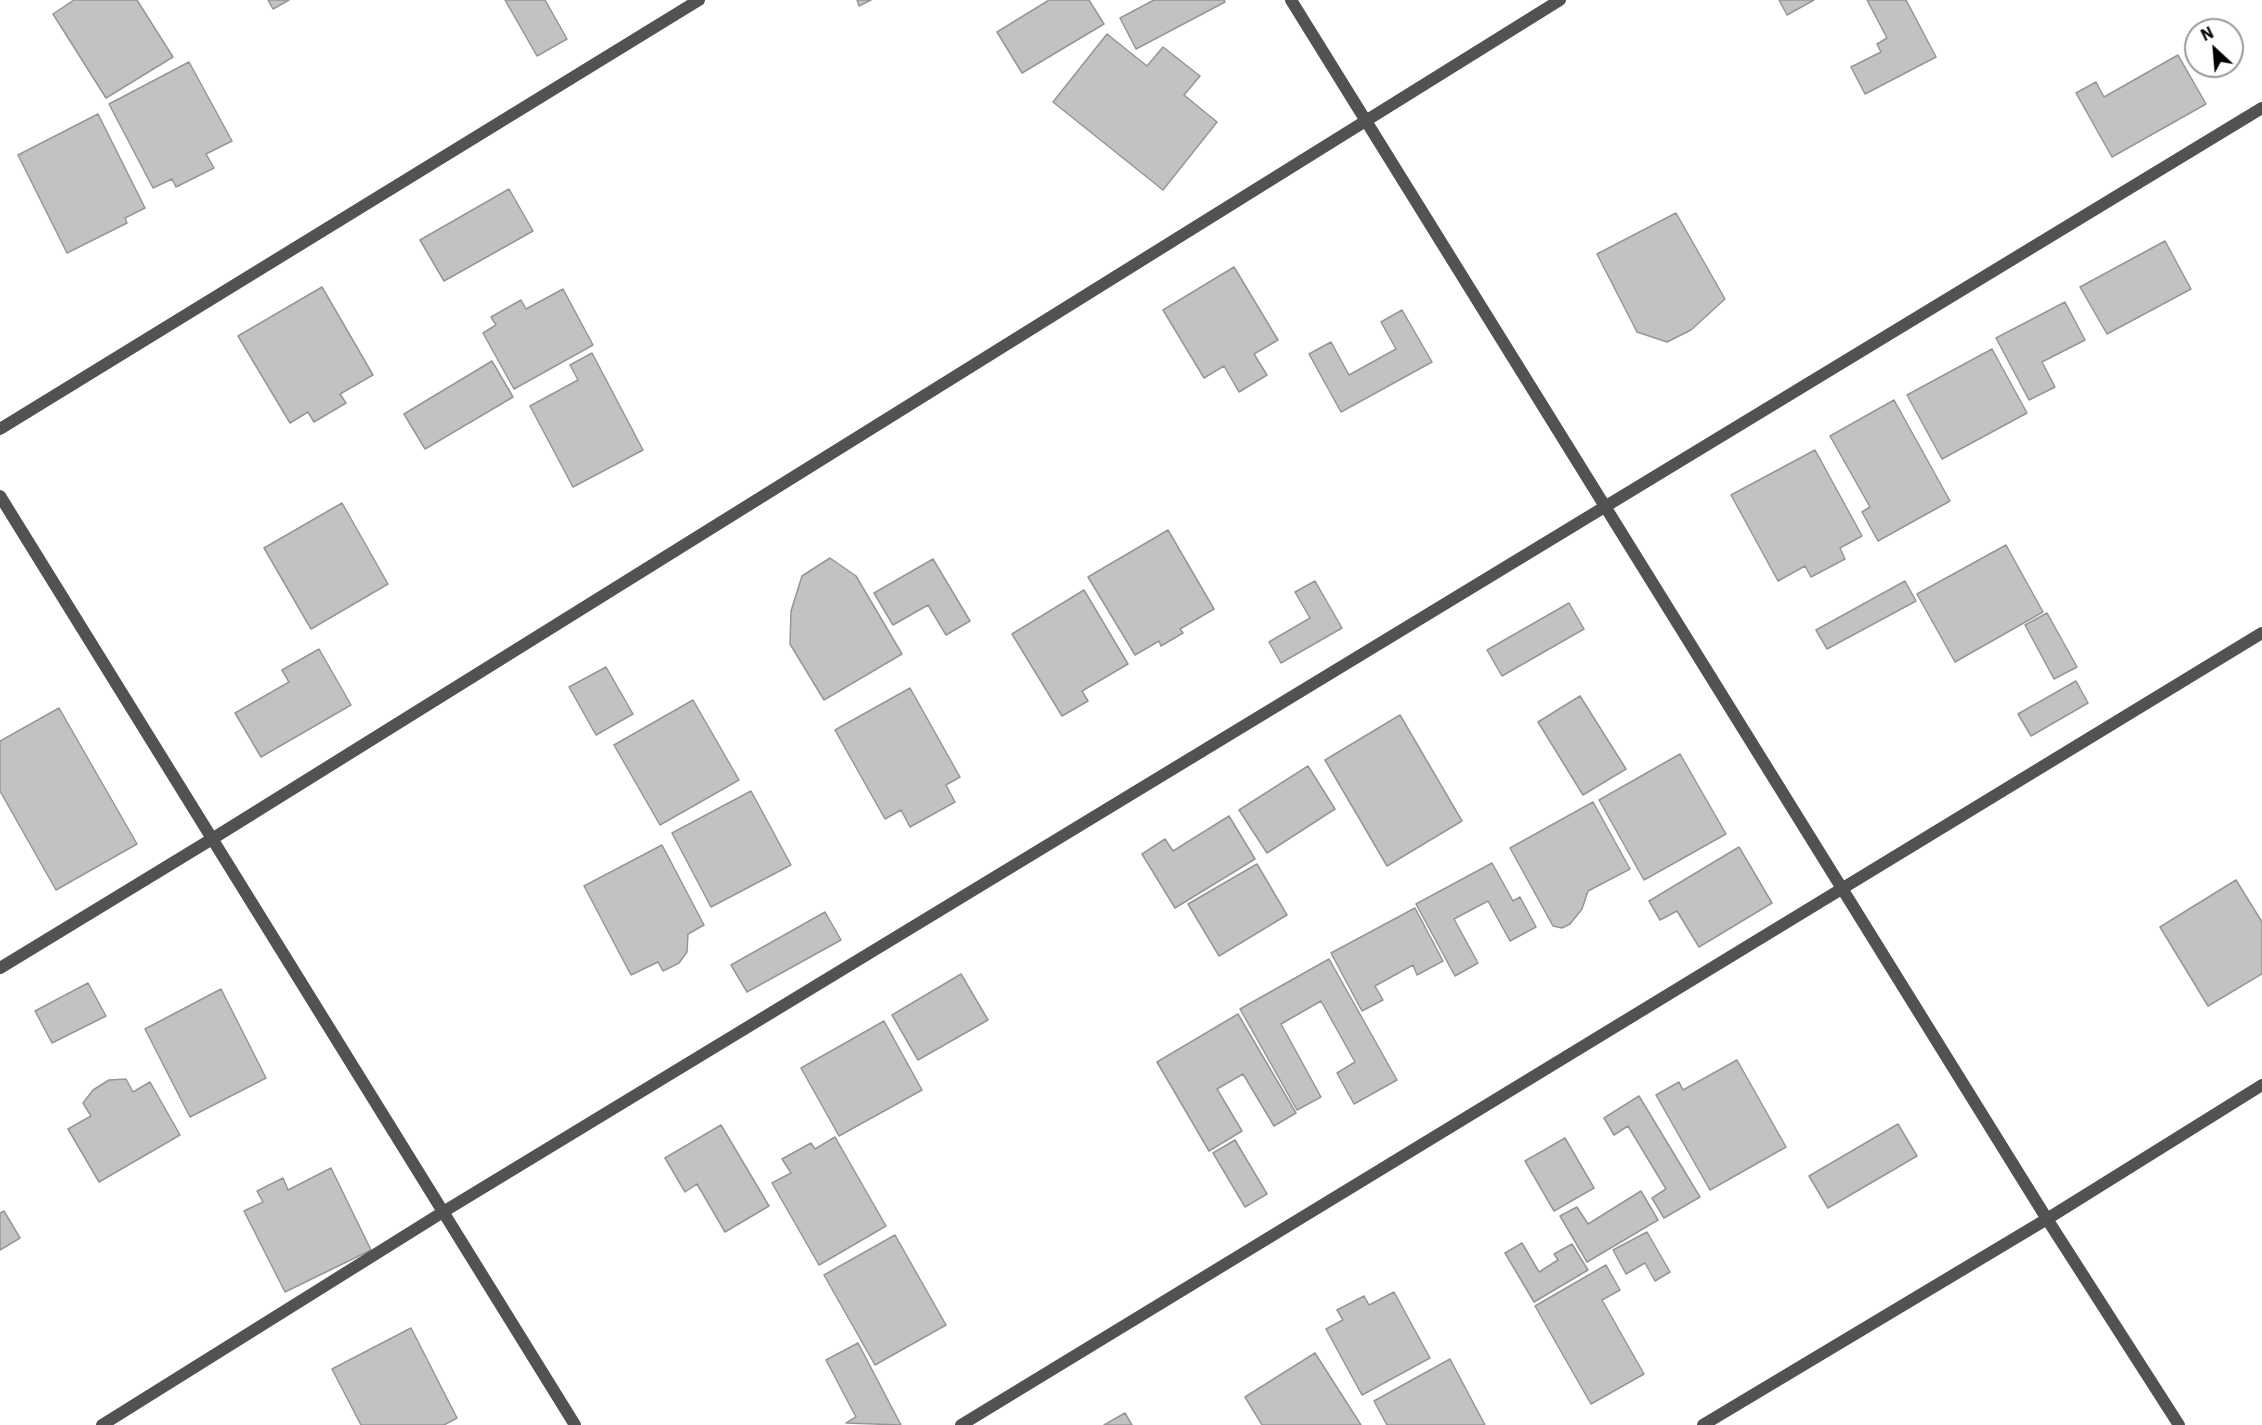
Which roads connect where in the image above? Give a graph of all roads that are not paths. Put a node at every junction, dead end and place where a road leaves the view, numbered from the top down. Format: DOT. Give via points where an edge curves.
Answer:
graph roads {
  1 [pos="699,0"];
  2 [pos="1292,0"];
  3 [pos="1560,0"];
  4 [pos="2262,108"];
  5 [pos="1366,120"];
  6 [pos="0,429"];
  7 [pos="0,496"];
  8 [pos="1606,507"];
  9 [pos="2262,633"];
  10 [pos="212,839"];
  11 [pos="1843,890"];
  12 [pos="0,968"];
  13 [pos="2262,1085"];
  14 [pos="443,1212"];
  15 [pos="2047,1220"];
  16 [pos="102,1425"];
  17 [pos="575,1425"];
  18 [pos="961,1425"];
  19 [pos="1703,1425"];
  20 [pos="2179,1425"];
  1 -- 6 [label="street"];
  2 -- 5 [label="street"];
  3 -- 5 [label="street"];
  4 -- 8 [label="street"];
  5 -- 8 [label="street"];
  5 -- 10 [label="street"];
  7 -- 10 [label="street"];
  8 -- 11 [label="street"];
  8 -- 14 [label="street"];
  9 -- 11 [label="street"];
  10 -- 12 [label="street"];
  10 -- 14 [label="street"];
  11 -- 15 [label="street"];
  11 -- 18 [label="street"];
  13 -- 15 [label="street"];
  14 -- 16 [label="street"];
  14 -- 17 [label="street"];
  15 -- 19 [label="street"];
  15 -- 20 [label="street"];
}
